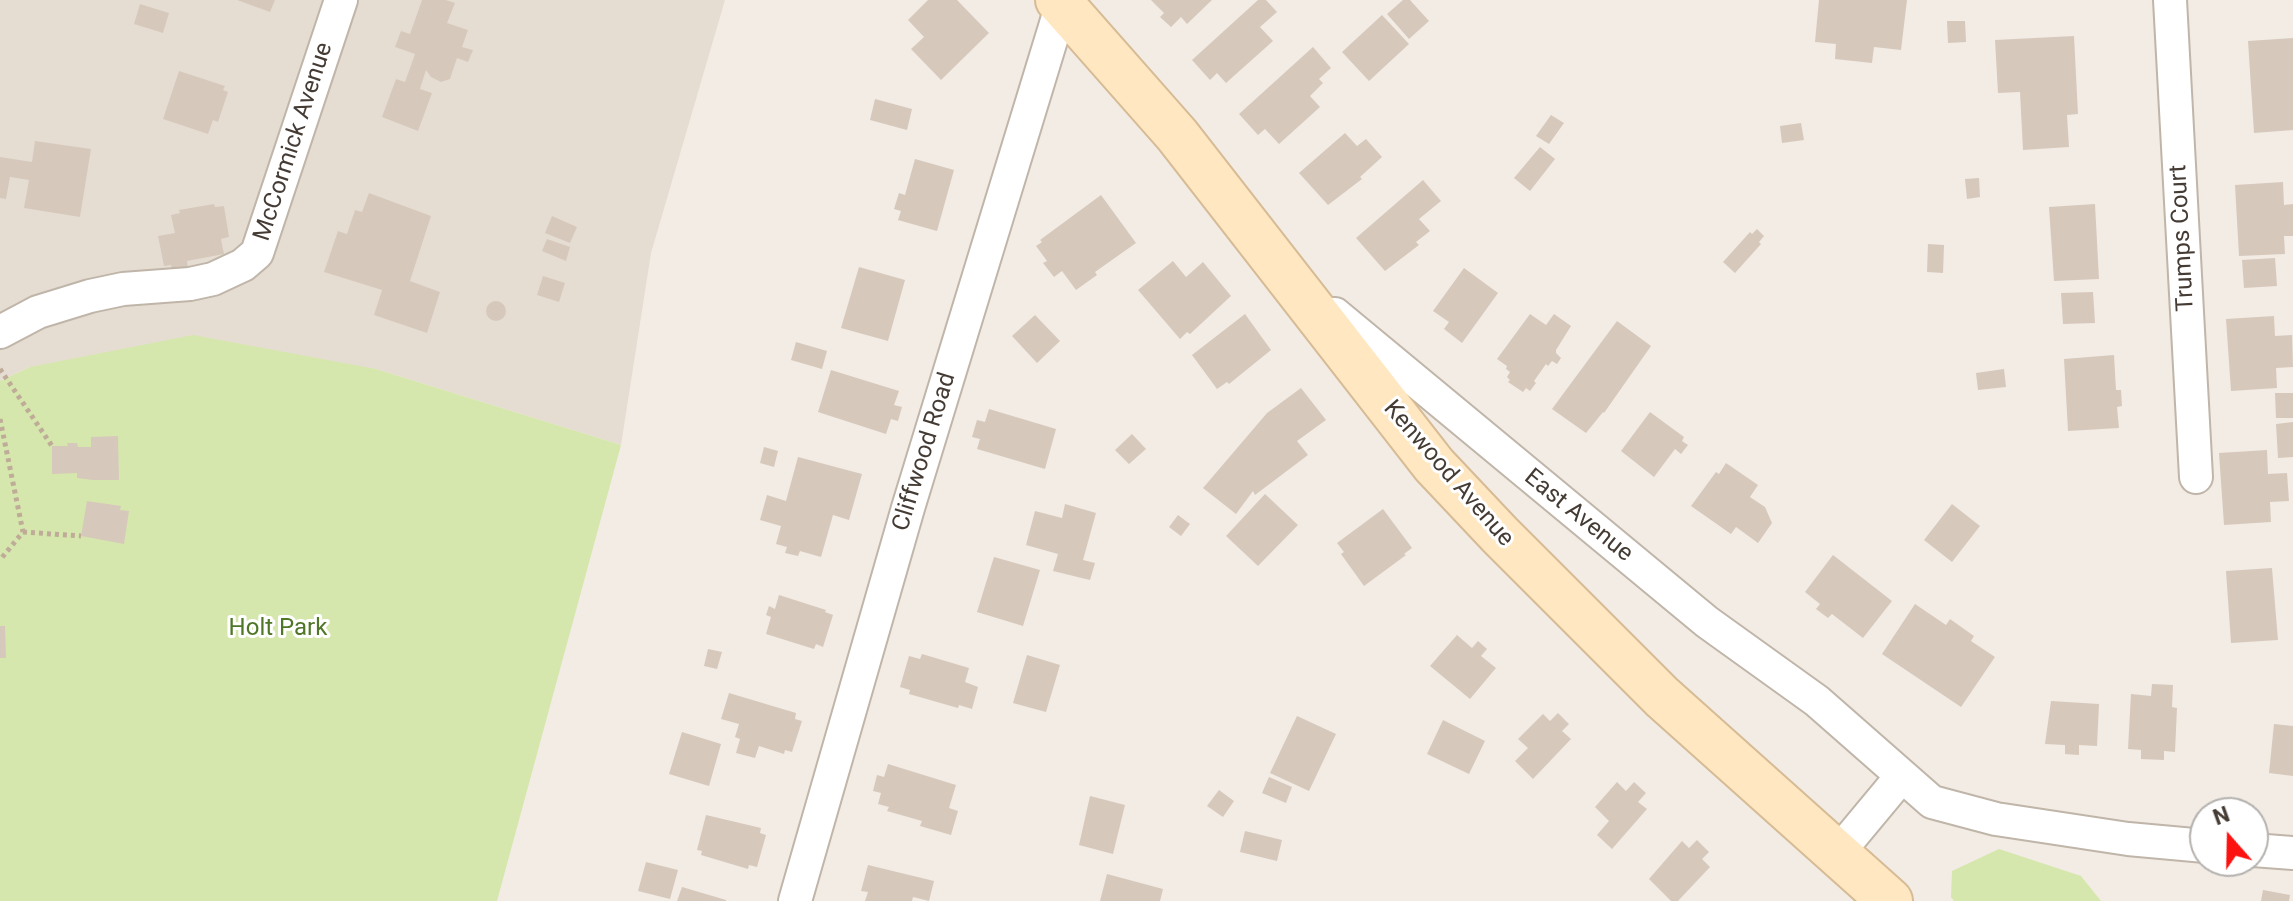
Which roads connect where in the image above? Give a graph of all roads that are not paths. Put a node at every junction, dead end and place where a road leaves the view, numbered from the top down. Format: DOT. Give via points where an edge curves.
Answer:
graph roads {
  1 [pos="341,0"];
  2 [pos="2170,0"];
  3 [pos="1060,2"];
  4 [pos="1263,245"];
  5 [pos="0,332"];
  6 [pos="2196,477"];
  7 [pos="1901,777"];
  8 [pos="2189,845"];
  9 [pos="2269,851"];
  10 [pos="2293,853"];
  11 [pos="1837,854"];
  12 [pos="795,901"];
  13 [pos="1890,901"];
  1 -- 5 [label="street, McCormick Avenue" via="257,253 213,279 90,296 38,312"];
  2 -- 6 [label="street, Trumps Court"];
  3 -- 4 [label="main road, Kenwood Avenue" via="1177,135"];
  3 -- 12 [label="street, Cliffwood Road"];
  4 -- 7 [label="street, East Avenue" via="1353,331 1707,622 1817,701"];
  4 -- 11 [label="main road, Kenwood Avenue" via="1434,465 1662,697"];
  7 -- 8 [label="street, East Avenue" via="1932,802 1996,819"];
  7 -- 11 [label="street"];
  9 -- 10 [label="street"];
  11 -- 13 [label="main road, Kenwood Avenue"];
}
